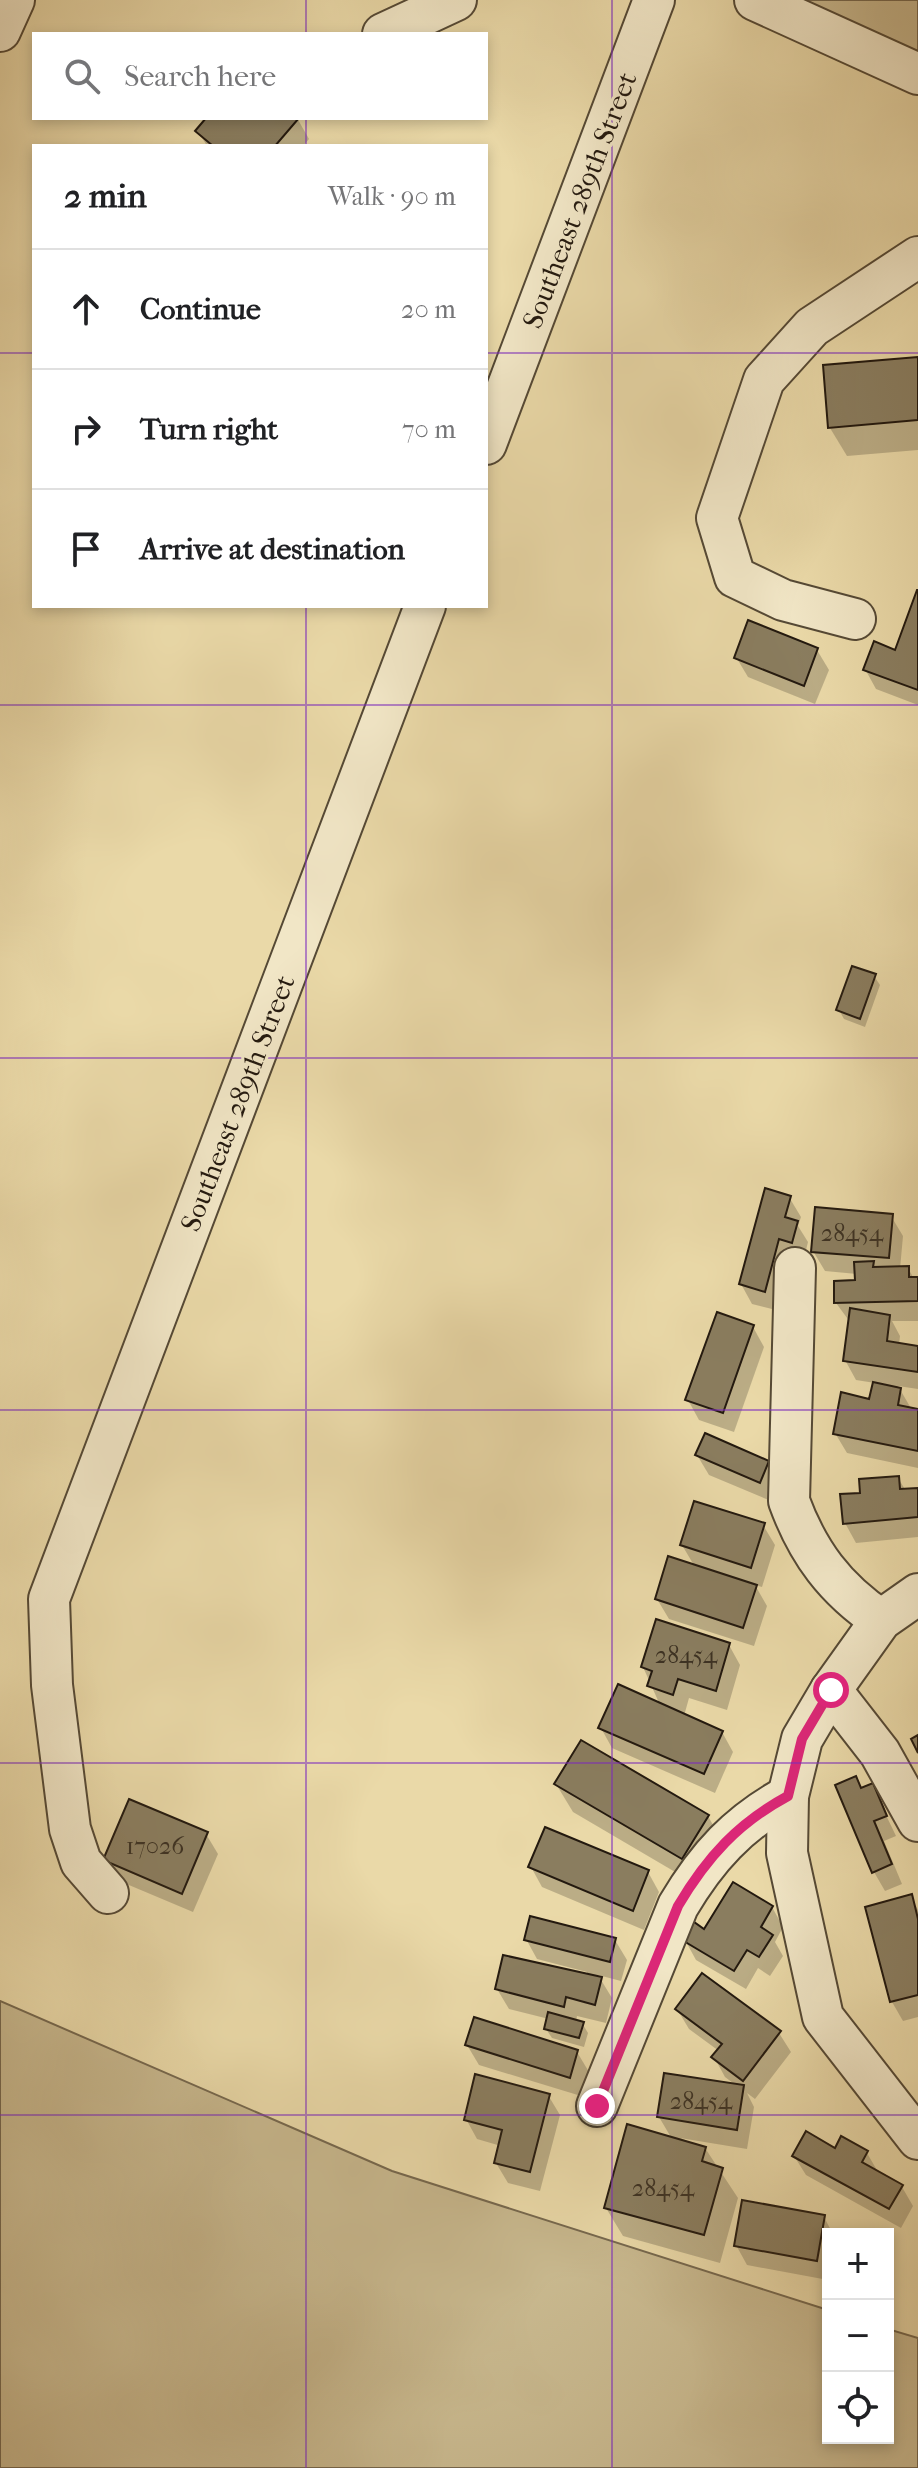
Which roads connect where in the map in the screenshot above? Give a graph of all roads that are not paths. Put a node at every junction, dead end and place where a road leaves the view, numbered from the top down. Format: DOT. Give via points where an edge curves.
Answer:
graph roads {
  1 [pos="14,0"];
  2 [pos="456,0"];
  3 [pos="654,0"];
  4 [pos="755,0"];
  5 [pos="0,31"];
  6 [pos="387,32"];
  7 [pos="918,74"];
  8 [pos="918,257"];
  9 [pos="488,439"];
  10 [pos="424,608"];
  11 [pos="855,619"];
  12 [pos="795,1268"];
  13 [pos="918,1594"];
  14 [pos="881,1620"];
  15 [pos="831,1690"];
  16 [pos="788,1796"];
  17 [pos="918,1821"];
  18 [pos="108,1893"];
  19 [pos="597,2106"];
  20 [pos="918,2139"];
  1 -- 5 [label="street"];
  2 -- 6 [label="street"];
  3 -- 9 [label="street, Southeast 289th Street"];
  4 -- 7 [label="street"];
  8 -- 11 [label="street" via="812,327 764,380 717,518 735,577 783,600"];
  10 -- 18 [label="street, Southeast 289th Street" via="49,1599 52,1685 70,1829 81,1862"];
  12 -- 14 [label="street" via="789,1501 817,1561 857,1604"];
  13 -- 14 [label="street"];
  14 -- 15 [label="street"];
  15 -- 16 [label="street" via="802,1739"];
  15 -- 17 [label="street" via="880,1753"];
  16 -- 19 [label="street" via="731,1834 694,1879 678,1906"];
  16 -- 20 [label="street" via="787,1853 823,2017"];
}
